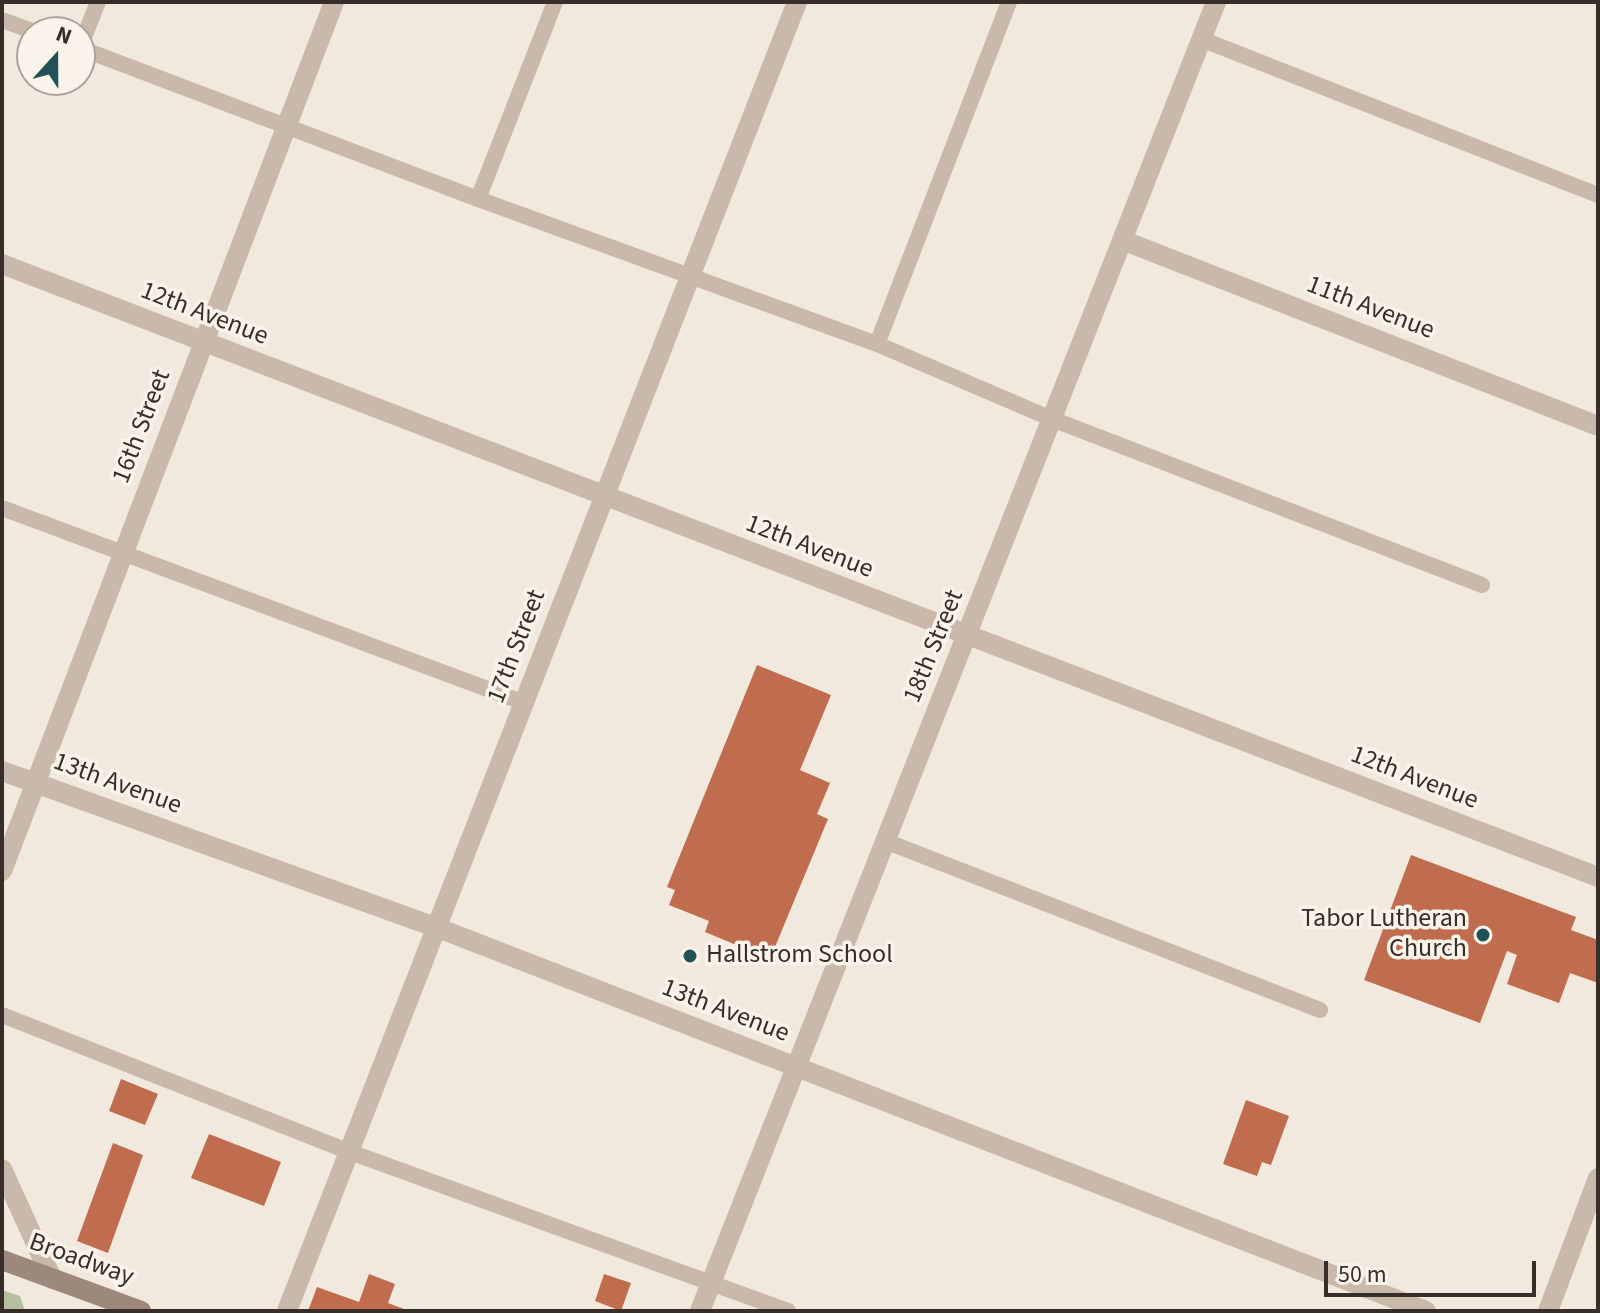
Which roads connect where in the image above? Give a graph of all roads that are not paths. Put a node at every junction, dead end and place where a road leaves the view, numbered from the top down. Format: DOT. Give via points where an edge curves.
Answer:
graph roads {
  1 [pos="334,2"];
  2 [pos="555,2"];
  3 [pos="797,2"];
  4 [pos="1009,2"];
  5 [pos="1216,2"];
  6 [pos="1201,39"];
  7 [pos="96,54"];
  8 [pos="286,127"];
  9 [pos="1598,195"];
  10 [pos="478,199"];
  11 [pos="1122,240"];
  12 [pos="2,264"];
  13 [pos="690,276"];
  14 [pos="203,343"];
  15 [pos="877,344"];
  16 [pos="1052,419"];
  17 [pos="1598,426"];
  18 [pos="604,497"];
  19 [pos="2,508"];
  20 [pos="123,554"];
  21 [pos="1482,585"];
  22 [pos="967,637"];
  23 [pos="525,703"];
  24 [pos="2,771"];
  25 [pos="36,784"];
  26 [pos="885,841"];
  27 [pos="2,871"];
  28 [pos="1598,877"];
  29 [pos="438,928"];
  30 [pos="1320,1010"];
  31 [pos="2,1015"];
  32 [pos="795,1068"];
  33 [pos="350,1152"];
  34 [pos="2,1169"];
  35 [pos="1598,1178"];
  36 [pos="2,1260"];
  37 [pos="52,1279"];
  38 [pos="712,1283"];
  39 [pos="141,1311"];
  40 [pos="287,1311"];
  41 [pos="700,1311"];
  42 [pos="788,1311"];
  43 [pos="1426,1311"];
  44 [pos="1548,1311"];
  1 -- 8 [label="street, 16th Street"];
  2 -- 10 [label="lane"];
  3 -- 13 [label="street, 17th Street"];
  4 -- 15 [label="lane"];
  5 -- 6 [label="street, 18th Street"];
  6 -- 9 [label="lane"];
  6 -- 11 [label="street, 18th Street"];
  7 -- 8 [label="lane"];
  8 -- 10 [label="lane"];
  8 -- 14 [label="street, 16th Street"];
  10 -- 13 [label="lane"];
  11 -- 16 [label="street, 18th Street"];
  11 -- 17 [label="street, 11th Avenue"];
  12 -- 14 [label="street, 12th Avenue"];
  13 -- 15 [label="lane"];
  13 -- 18 [label="street, 17th Street"];
  14 -- 18 [label="street, 12th Avenue"];
  14 -- 20 [label="street, 16th Street"];
  15 -- 16 [label="lane"];
  16 -- 21 [label="lane"];
  16 -- 22 [label="street, 18th Street"];
  18 -- 22 [label="street, 12th Avenue"];
  18 -- 23 [label="street, 17th Street"];
  19 -- 20 [label="lane"];
  20 -- 23 [label="lane"];
  20 -- 25 [label="street, 16th Street"];
  22 -- 26 [label="street, 18th Street"];
  22 -- 28 [label="street, 12th Avenue"];
  23 -- 29 [label="street, 17th Street"];
  24 -- 25 [label="street, 13th Avenue"];
  25 -- 27 [label="street, 16th Street"];
  25 -- 29 [label="street, 13th Avenue"];
  26 -- 30 [label="lane"];
  26 -- 32 [label="street, 18th Street"];
  29 -- 32 [label="street, 13th Avenue"];
  29 -- 33 [label="street, 17th Street"];
  31 -- 33 [label="lane"];
  32 -- 38 [label="street, 18th Street"];
  32 -- 43 [label="street, 13th Avenue"];
  33 -- 38 [label="lane"];
  33 -- 40 [label="street, 17th Street"];
  34 -- 37 [label="street"];
  35 -- 44 [label="street"];
  36 -- 37 [label="main road, Broadway"];
  37 -- 39 [label="main road, Broadway"];
  38 -- 41 [label="street, 18th Street"];
  38 -- 42 [label="lane"];
}
